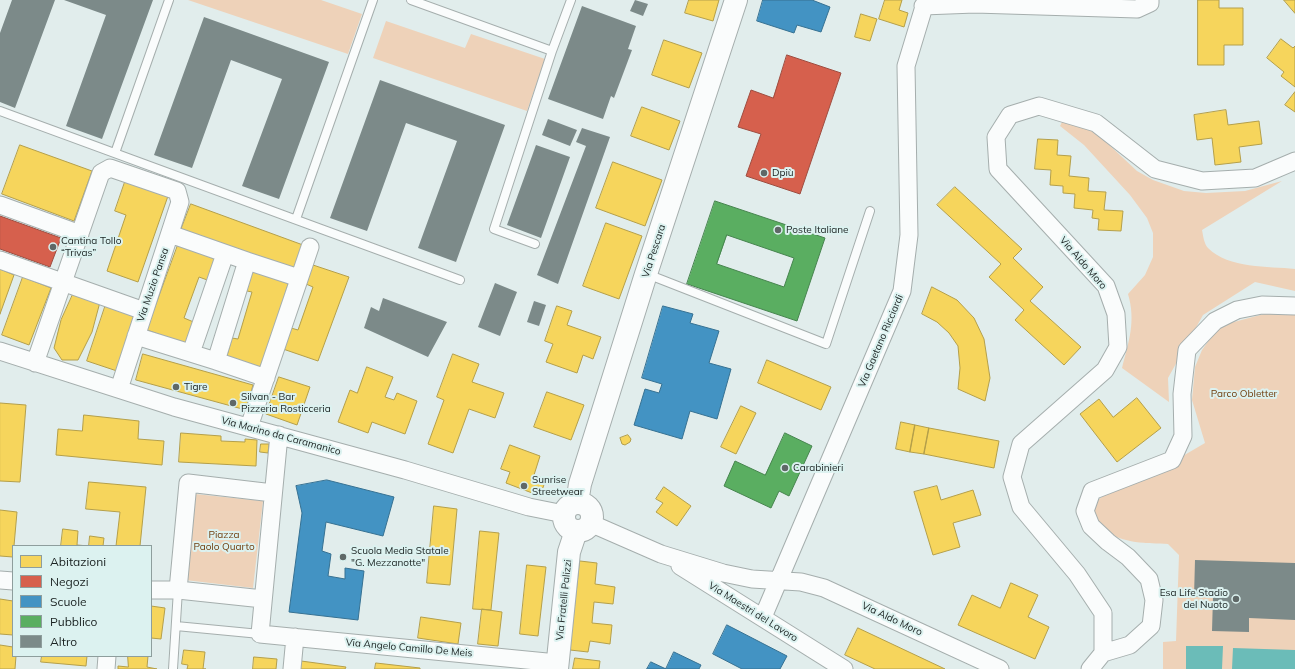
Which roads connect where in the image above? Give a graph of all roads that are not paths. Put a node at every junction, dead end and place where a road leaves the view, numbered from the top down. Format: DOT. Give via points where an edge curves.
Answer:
graph roads {
  1 [pos="169,0"];
  2 [pos="373,0"];
  3 [pos="411,0"];
  4 [pos="571,0"];
  5 [pos="736,0"];
  6 [pos="1150,0"];
  7 [pos="925,3"];
  8 [pos="552,51"];
  9 [pos="0,111"];
  10 [pos="115,153"];
  11 [pos="1295,161"];
  12 [pos="0,205"];
  13 [pos="870,211"];
  14 [pos="296,219"];
  15 [pos="80,234"];
  16 [pos="170,234"];
  17 [pos="535,244"];
  18 [pos="310,247"];
  19 [pos="225,254"];
  20 [pos="0,260"];
  21 [pos="247,261"];
  22 [pos="646,274"];
  23 [pos="299,278"];
  24 [pos="460,280"];
  25 [pos="64,283"];
  26 [pos="1295,306"];
  27 [pos="144,311"];
  28 [pos="136,336"];
  29 [pos="0,351"];
  30 [pos="191,353"];
  31 [pos="216,361"];
  32 [pos="35,363"];
  33 [pos="266,378"];
  34 [pos="119,389"];
  35 [pos="249,427"];
  36 [pos="279,436"];
  37 [pos="273,492"];
  38 [pos="577,518"];
  39 [pos="661,554"];
  40 [pos="0,580"];
  41 [pos="12,581"];
  42 [pos="780,581"];
  43 [pos="152,590"];
  44 [pos="178,590"];
  45 [pos="263,599"];
  46 [pos="764,617"];
  47 [pos="176,626"];
  48 [pos="260,634"];
  49 [pos="295,637"];
  50 [pos="1103,653"];
  51 [pos="107,657"];
  52 [pos="557,666"];
  53 [pos="106,669"];
  54 [pos="173,669"];
  55 [pos="292,669"];
  56 [pos="844,669"];
  57 [pos="1000,669"];
  58 [pos="1090,669"];
  1 -- 10 [label="lane"];
  2 -- 14 [label="lane"];
  3 -- 8 [label="lane"];
  4 -- 8 [label="lane"];
  5 -- 22 [label="street, Via Pescara"];
  6 -- 7 [label="street" via="1150,3 1137,9"];
  7 -- 42 [label="street, Via Gaetano Ricciardi" via="906,66 908,235 902,291"];
  8 -- 17 [label="lane" via="494,229"];
  9 -- 10 [label="lane"];
  10 -- 14 [label="lane"];
  11 -- 50 [label="street, Via Aldo Moro" via="1255,178 1202,181 1155,169 1096,124 1039,106 1010,115 996,137 998,169 1106,286 1116,314 1118,346 1105,370 1021,444 1012,478 1021,507 1077,574 1103,613"];
  12 -- 15 [label="street"];
  13 -- 22 [label="lane" via="826,344"];
  14 -- 24 [label="lane"];
  15 -- 16 [label="street, Via Muzio Pansa" via="101,173 110,168 177,191 180,202"];
  15 -- 25 [label="street"];
  16 -- 19 [label="street"];
  16 -- 27 [label="street, Via Muzio Pansa"];
  18 -- 23 [label="street"];
  19 -- 21 [label="street"];
  19 -- 30 [label="street"];
  20 -- 25 [label="street"];
  21 -- 23 [label="street"];
  21 -- 31 [label="street"];
  22 -- 38 [label="street, Via Pescara" via="580,484"];
  23 -- 33 [label="street"];
  25 -- 27 [label="street"];
  25 -- 32 [label="street"];
  26 -- 50 [label="street" via="1262,305 1237,310 1214,321 1187,350 1182,394 1183,436 1172,460 1092,491 1085,511 1091,526 1128,557 1149,579 1154,600 1151,626 1130,645"];
  27 -- 28 [label="street, Via Muzio Pansa"];
  28 -- 30 [label="street"];
  28 -- 34 [label="street, Via Muzio Pansa"];
  29 -- 32 [label="street, Via Marino da Caramanico"];
  30 -- 31 [label="street"];
  31 -- 33 [label="street"];
  32 -- 34 [label="street, Via Marino da Caramanico"];
  33 -- 35 [label="street"];
  34 -- 35 [label="street, Via Marino da Caramanico"];
  35 -- 36 [label="street, Via Marino da Caramanico"];
  36 -- 37 [label="street"];
  36 -- 38 [label="street, Via Marino da Caramanico" via="405,470 529,508"];
  37 -- 44 [label="street" via="188,483"];
  37 -- 45 [label="street"];
  38 -- 39 [label="street, Via Maestri del Lavoro"];
  38 -- 52 [label="street, Via Fratelli Palizzi" via="570,552"];
  39 -- 42 [label="street, Via Maestri del Lavoro" via="752,579"];
  39 -- 46 [label="street, Via Maestri del Lavoro"];
  40 -- 41 [label="street"];
  42 -- 46 [label="street, Via Gaetano Ricciardi"];
  42 -- 57 [label="street, Via Aldo Moro" via="801,582 824,588"];
  43 -- 44 [label="street"];
  44 -- 45 [label="street"];
  44 -- 47 [label="lane"];
  45 -- 48 [label="street"];
  46 -- 56 [label="street, Via Maestri del Lavoro"];
  47 -- 48 [label="lane"];
  47 -- 54 [label="lane"];
  48 -- 49 [label="street, Via Angelo Camillo De Meis"];
  49 -- 52 [label="street, Via Angelo Camillo De Meis"];
  49 -- 55 [label="street"];
  50 -- 58 [label="street"];
  51 -- 53 [label="street"];
}
